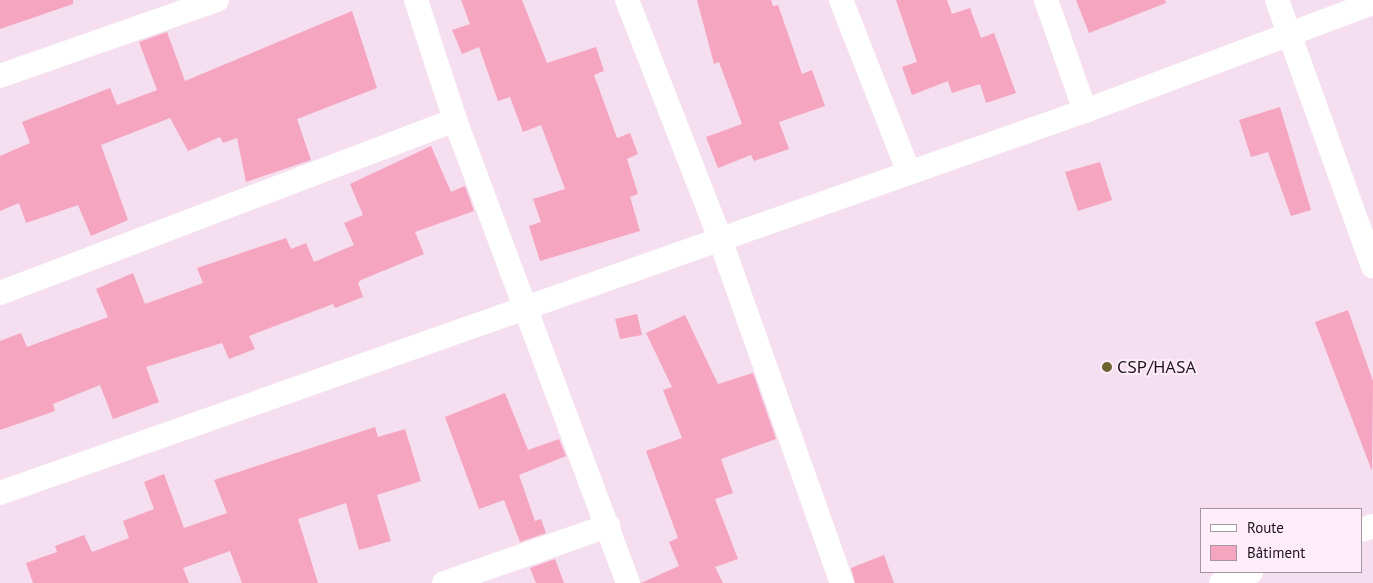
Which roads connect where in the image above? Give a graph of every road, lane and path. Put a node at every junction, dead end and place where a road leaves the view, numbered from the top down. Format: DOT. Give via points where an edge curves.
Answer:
graph roads {
  1 [pos="217,0"];
  2 [pos="416,0"];
  3 [pos="627,0"];
  4 [pos="841,0"];
  5 [pos="1046,0"];
  6 [pos="1277,0"];
  7 [pos="1373,3"];
  8 [pos="1288,32"];
  9 [pos="0,76"];
  10 [pos="1085,111"];
  11 [pos="455,120"];
  12 [pos="908,173"];
  13 [pos="719,236"];
  14 [pos="1373,266"];
  15 [pos="0,293"];
  16 [pos="527,309"];
  17 [pos="0,493"];
  18 [pos="608,526"];
  19 [pos="1248,573"];
  20 [pos="444,583"];
  21 [pos="628,583"];
  22 [pos="842,583"];
  23 [pos="1221,583"];
  1 -- 9 [label="street"];
  2 -- 11 [label="street"];
  3 -- 13 [label="street"];
  4 -- 12 [label="street"];
  5 -- 10 [label="street"];
  6 -- 8 [label="street"];
  7 -- 8 [label="street"];
  8 -- 10 [label="street"];
  8 -- 14 [label="street"];
  10 -- 12 [label="street"];
  11 -- 15 [label="street"];
  11 -- 16 [label="street"];
  12 -- 13 [label="street"];
  13 -- 16 [label="street"];
  13 -- 22 [label="street"];
  16 -- 17 [label="street"];
  16 -- 18 [label="street"];
  18 -- 20 [label="street"];
  18 -- 21 [label="street"];
  19 -- 23 [label="street"];
}
